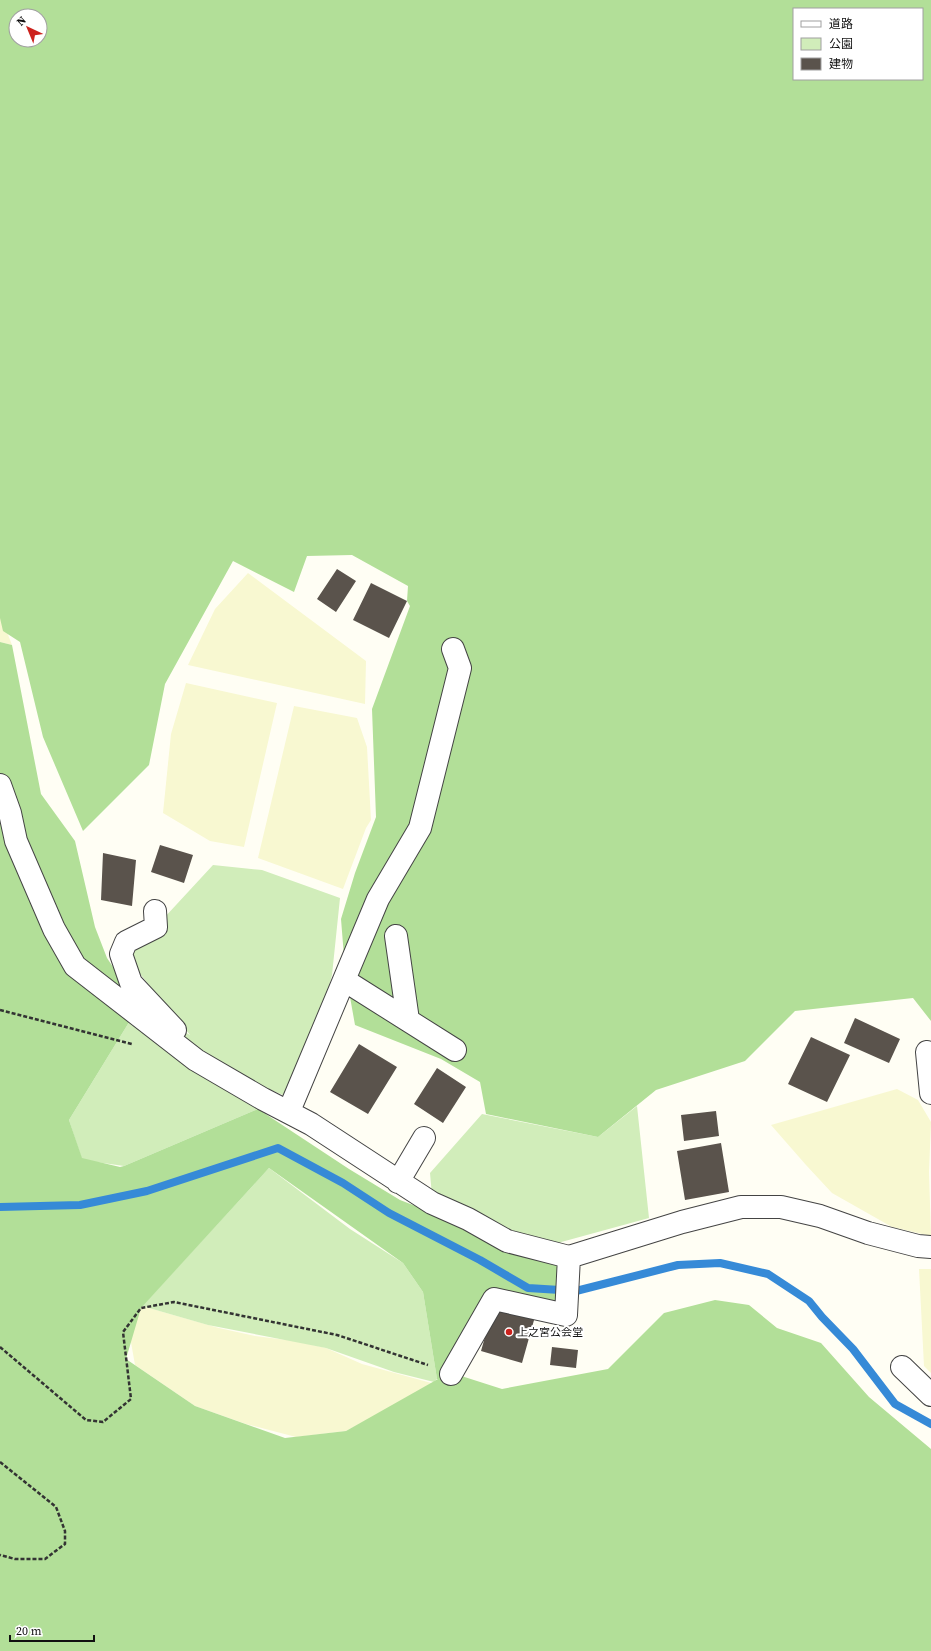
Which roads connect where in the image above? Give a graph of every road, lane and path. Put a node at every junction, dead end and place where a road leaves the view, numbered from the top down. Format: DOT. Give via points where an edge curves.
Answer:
graph roads {
  1 [pos="453,649"];
  2 [pos="0,785"];
  3 [pos="155,911"];
  4 [pos="396,936"];
  5 [pos="344,980"];
  6 [pos="0,1010"];
  7 [pos="408,1020"];
  8 [pos="136,1045"];
  9 [pos="455,1050"];
  10 [pos="927,1052"];
  11 [pos="196,1060"];
  12 [pos="931,1094"];
  13 [pos="289,1111"];
  14 [pos="424,1138"];
  15 [pos="398,1182"];
  16 [pos="931,1247"];
  17 [pos="569,1258"];
  18 [pos="0,1347"];
  19 [pos="902,1367"];
  20 [pos="451,1374"];
  21 [pos="931,1395"];
  22 [pos="0,1462"];
  23 [pos="0,1555"];
  1 -- 5 [label="street" via="460,668 420,828 378,899"];
  2 -- 11 [label="street" via="16,841 54,929 75,966"];
  3 -- 11 [label="street" via="156,927 126,942 120,954 131,983 185,1041"];
  4 -- 7 [label="street"];
  5 -- 7 [label="street"];
  5 -- 13 [label="street"];
  6 -- 8 [label="path"];
  7 -- 9 [label="street"];
  10 -- 12 [label="street"];
  11 -- 13 [label="street"];
  13 -- 15 [label="street" via="353,1150"];
  14 -- 15 [label="street"];
  15 -- 17 [label="street" via="432,1203 507,1241"];
  16 -- 17 [label="street" via="868,1233 820,1216 781,1207 741,1207 682,1222"];
  17 -- 20 [label="street" via="566,1315 494,1299"];
  18 -- 20 [label="path" via="86,1420 103,1422 131,1399 123,1332 141,1308 174,1302 337,1335"];
  19 -- 21 [label="street"];
  22 -- 23 [label="path" via="56,1507 66,1531 65,1544 45,1559 15,1559"];
}
